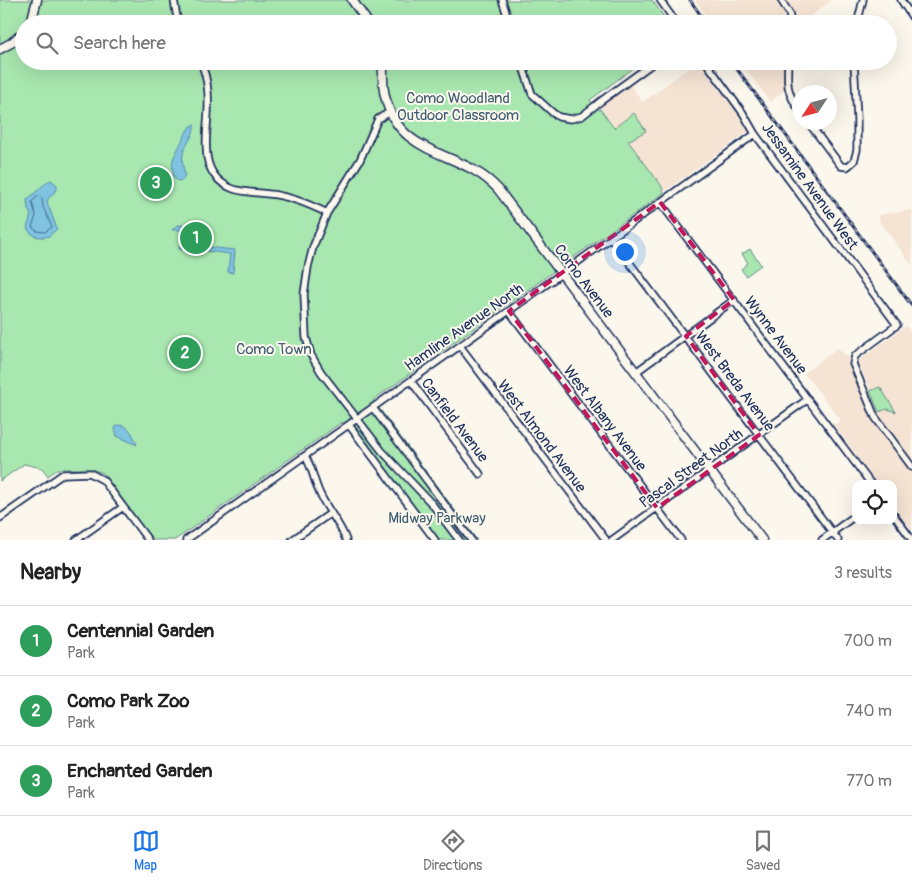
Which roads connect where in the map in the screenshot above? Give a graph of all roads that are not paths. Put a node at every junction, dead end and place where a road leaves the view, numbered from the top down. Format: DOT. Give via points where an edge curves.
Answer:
graph roads {
  1 [pos="37,0"];
  2 [pos="174,0"];
  3 [pos="352,0"];
  4 [pos="502,0"];
  5 [pos="660,0"];
  6 [pos="782,0"];
  7 [pos="863,0"];
  8 [pos="901,0"];
  9 [pos="33,15"];
  10 [pos="176,15"];
  11 [pos="363,15"];
  12 [pos="507,15"];
  13 [pos="671,15"];
  14 [pos="789,15"];
  15 [pos="859,15"];
  16 [pos="912,17"];
  17 [pos="15,40"];
  18 [pos="0,49"];
  19 [pos="203,70"];
  20 [pos="383,70"];
  21 [pos="524,70"];
  22 [pos="644,70"];
  23 [pos="712,70"];
  24 [pos="788,70"];
  25 [pos="854,70"];
  26 [pos="792,101"];
  27 [pos="390,112"];
  28 [pos="814,130"];
  29 [pos="755,134"];
  30 [pos="660,202"];
  31 [pos="327,213"];
  32 [pos="611,238"];
  33 [pos="561,274"];
  34 [pos="734,300"];
  35 [pos="509,311"];
  36 [pos="686,336"];
  37 [pos="460,346"];
  38 [pos="636,372"];
  39 [pos="411,381"];
  40 [pos="808,399"];
  41 [pos="373,408"];
  42 [pos="358,418"];
  43 [pos="349,425"];
  44 [pos="759,434"];
  45 [pos="305,456"];
  46 [pos="912,467"];
  47 [pos="709,470"];
  48 [pos="480,474"];
  49 [pos="868,480"];
  50 [pos="123,507"];
  51 [pos="657,508"];
  52 [pos="331,513"];
  53 [pos="0,518"];
  54 [pos="852,518"];
  55 [pos="897,519"];
  56 [pos="832,532"];
  57 [pos="76,540"];
  58 [pos="148,540"];
  59 [pos="186,540"];
  60 [pos="292,540"];
  61 [pos="346,540"];
  62 [pos="435,540"];
  63 [pos="459,540"];
  64 [pos="471,540"];
  65 [pos="606,540"];
  66 [pos="612,540"];
  67 [pos="681,540"];
  68 [pos="762,540"];
  69 [pos="822,540"];
  70 [pos="838,540"];
  71 [pos="912,540"];
  1 -- 9 [label="main road"];
  2 -- 10 [label="street"];
  3 -- 11 [label="main road"];
  4 -- 12 [label="street"];
  5 -- 13 [label="street"];
  6 -- 14 [label="street"];
  7 -- 15 [label="street"];
  8 -- 16 [label="street"];
  17 -- 18 [label="main road"];
  19 -- 31 [label="street" via="208,93 206,156 216,178 232,189 287,197"];
  20 -- 27 [label="main road, Como Avenue"];
  21 -- 22 [label="street" via="532,94 548,110 565,119 582,116"];
  23 -- 29 [label="street, Jessamine Avenue West"];
  24 -- 26 [label="street" via="787,88"];
  25 -- 28 [label="street" via="857,150 854,161 847,167 841,166"];
  27 -- 31 [label="street" via="378,119 360,160"];
  27 -- 33 [label="main road, Como Avenue" via="417,143 476,170 491,181"];
  29 -- 30 [label="street, Hamline Avenue North"];
  29 -- 46 [label="street, Jessamine Avenue West" via="897,325 855,356 853,364 875,417"];
  30 -- 32 [label="street, Hamline Avenue North"];
  30 -- 34 [label="street, Wynne Avenue"];
  31 -- 42 [label="street" via="308,266 304,302 306,337 317,367"];
  32 -- 33 [label="street, Hamline Avenue North"];
  32 -- 36 [label="street, West Breda Avenue"];
  33 -- 35 [label="street, Hamline Avenue North"];
  33 -- 38 [label="main road, Como Avenue"];
  34 -- 36 [label="street"];
  34 -- 40 [label="street, Wynne Avenue"];
  35 -- 37 [label="street, Hamline Avenue North"];
  35 -- 51 [label="street, West Albany Avenue"];
  36 -- 38 [label="street"];
  36 -- 44 [label="street, West Breda Avenue"];
  37 -- 39 [label="street, Hamline Avenue North"];
  37 -- 65 [label="street, West Almond Avenue"];
  38 -- 47 [label="main road, Como Avenue"];
  39 -- 41 [label="street, Hamline Avenue North"];
  39 -- 48 [label="street, Canfield Avenue"];
  40 -- 44 [label="street, Pascal Street North"];
  40 -- 49 [label="street, Wynne Avenue"];
  41 -- 42 [label="street, Hamline Avenue North"];
  41 -- 64 [label="street"];
  42 -- 43 [label="street, Hamline Avenue North"];
  42 -- 63 [label="street" via="382,451 432,504"];
  43 -- 45 [label="street, Hamline Avenue North"];
  43 -- 62 [label="street"];
  44 -- 47 [label="street, Pascal Street North"];
  44 -- 56 [label="street, West Breda Avenue"];
  45 -- 52 [label="street" via="320,495"];
  45 -- 59 [label="street, Hamline Avenue North"];
  47 -- 51 [label="street, Pascal Street North"];
  47 -- 68 [label="main road, Como Avenue"];
  50 -- 53 [label="street" via="102,480 93,474 69,473"];
  50 -- 57 [label="street"];
  50 -- 58 [label="street"];
  51 -- 66 [label="street, Pascal Street North"];
  51 -- 67 [label="street, West Albany Avenue"];
  52 -- 60 [label="street"];
  52 -- 61 [label="street"];
  54 -- 56 [label="street"];
  55 -- 71 [label="street"];
  56 -- 69 [label="street"];
  56 -- 70 [label="street, West Breda Avenue"];
}
